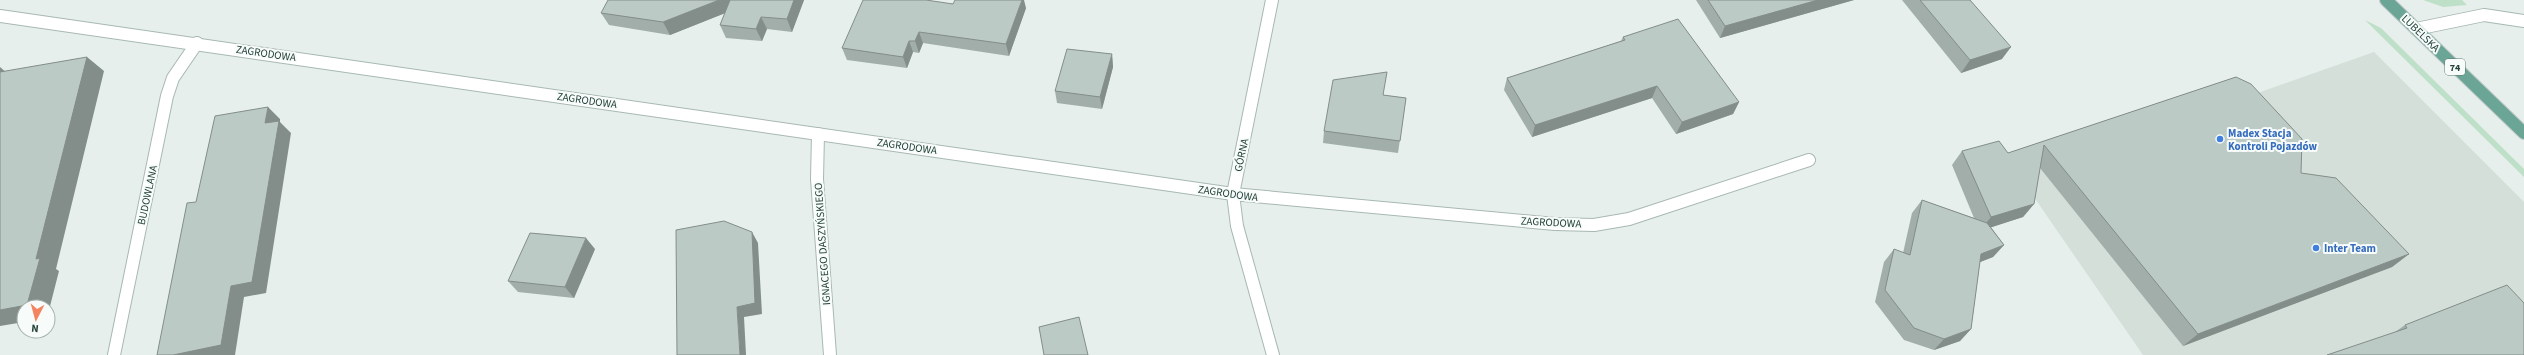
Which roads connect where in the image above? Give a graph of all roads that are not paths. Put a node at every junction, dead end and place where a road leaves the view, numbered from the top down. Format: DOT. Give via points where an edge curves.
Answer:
graph roads {
  1 [pos="1272,0"];
  2 [pos="2386,0"];
  3 [pos="0,16"];
  4 [pos="2524,21"];
  5 [pos="2416,29"];
  6 [pos="197,43"];
  7 [pos="2524,133"];
  8 [pos="818,134"];
  9 [pos="1809,160"];
  10 [pos="1233,194"];
  11 [pos="114,355"];
  12 [pos="830,355"];
  13 [pos="1273,355"];
  1 -- 10 [label="street, GÓRNA"];
  2 -- 5 [label="main road, LUBELSKA / 74"];
  3 -- 6 [label="street, ZAGRODOWA"];
  4 -- 5 [label="street" via="2484,16 2461,18"];
  5 -- 7 [label="main road, LUBELSKA / 74"];
  6 -- 8 [label="street, ZAGRODOWA"];
  6 -- 11 [label="street, BUDOWLANA" via="173,78 167,96"];
  8 -- 10 [label="street, ZAGRODOWA"];
  8 -- 12 [label="street, IGNACEGO DASZYŃSKIEGO" via="817,179"];
  9 -- 10 [label="street, ZAGRODOWA" via="1629,219 1594,225 1524,221"];
  10 -- 13 [label="street, GÓRNA" via="1238,226"];
}
